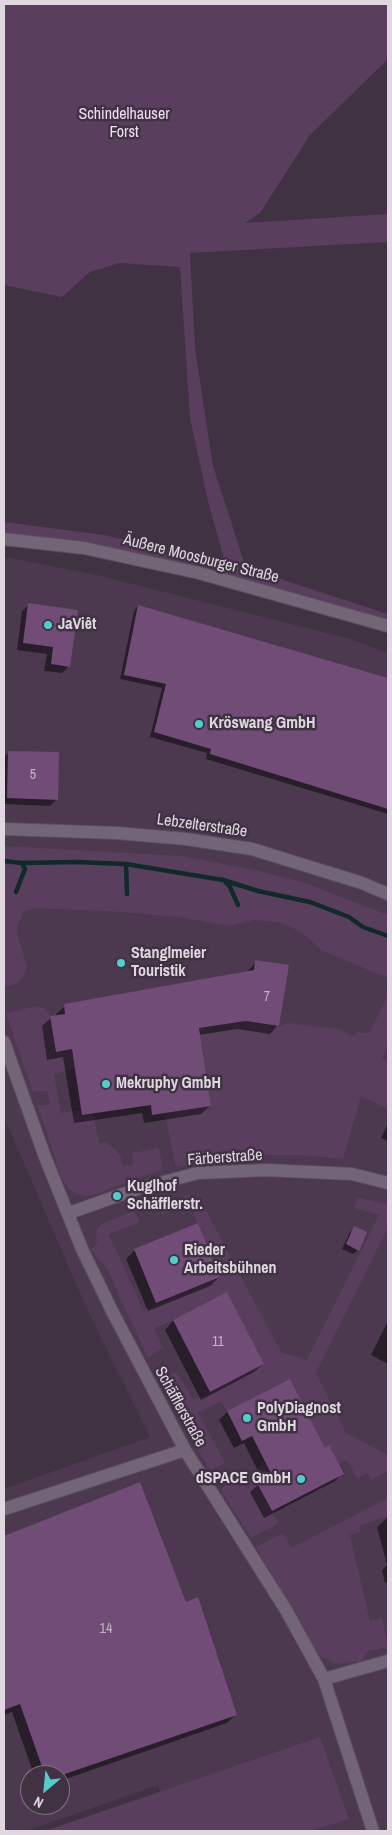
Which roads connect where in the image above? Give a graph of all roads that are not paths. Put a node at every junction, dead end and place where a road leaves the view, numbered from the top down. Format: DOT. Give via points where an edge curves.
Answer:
graph roads {
  1 [pos="4,539"];
  2 [pos="388,626"];
  3 [pos="4,829"];
  4 [pos="388,894"];
  5 [pos="4,1042"];
  6 [pos="388,1183"];
  7 [pos="68,1213"];
  8 [pos="185,1450"];
  9 [pos="4,1509"];
  10 [pos="388,1661"];
  11 [pos="324,1679"];
  12 [pos="373,1831"];
  1 -- 2 [label="street, Äußere Moosburger Straße" via="84,548 199,573"];
  3 -- 4 [label="street, Lebzelterstraße" via="117,833 252,849"];
  5 -- 7 [label="street, Schäfflerstraße"];
  6 -- 7 [label="street, Färberstraße" via="352,1174 198,1173 137,1189"];
  7 -- 8 [label="street, Schäfflerstraße" via="112,1311"];
  8 -- 9 [label="street"];
  8 -- 11 [label="street, Schäfflerstraße" via="286,1610"];
  10 -- 11 [label="street"];
  11 -- 12 [label="street, Schäfflerstraße"];
}
